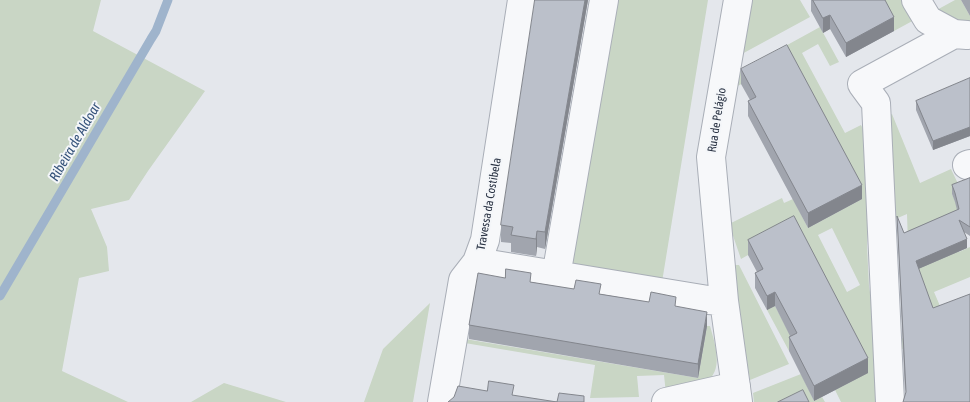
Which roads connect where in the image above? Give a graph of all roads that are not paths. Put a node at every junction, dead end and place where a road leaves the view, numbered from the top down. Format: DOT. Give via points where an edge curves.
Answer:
graph roads {
  1 [pos="522,0"];
  2 [pos="604,0"];
  3 [pos="738,0"];
  4 [pos="916,0"];
  5 [pos="962,34"];
  6 [pos="478,262"];
  7 [pos="556,276"];
  8 [pos="724,301"];
  9 [pos="737,394"];
  10 [pos="442,402"];
  11 [pos="666,402"];
  12 [pos="890,402"];
  1 -- 6 [label="street, Travessa da Costibela" via="485,240"];
  2 -- 7 [label="street"];
  3 -- 8 [label="street, Rua de Pelágio" via="711,157"];
  4 -- 5 [label="street" via="928,20"];
  5 -- 12 [label="street" via="862,84 876,103"];
  6 -- 7 [label="street"];
  6 -- 10 [label="street, Travessa da Costibela" via="463,280"];
  7 -- 8 [label="street"];
  8 -- 9 [label="street, Rua de Pelágio"];
  9 -- 11 [label="street, Rua de Pelágio"];
}
